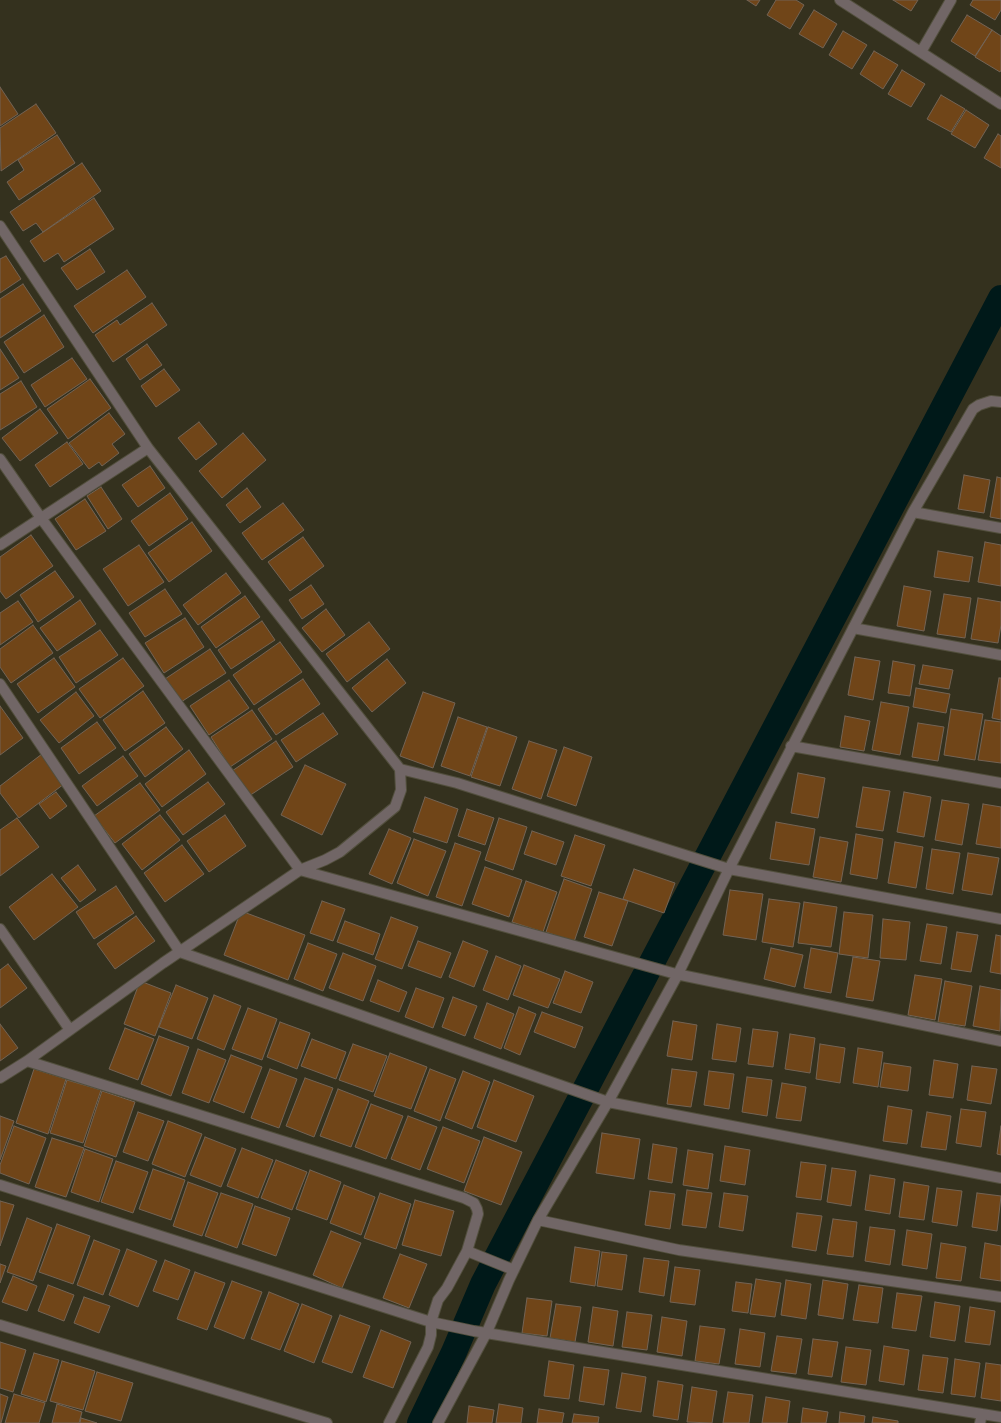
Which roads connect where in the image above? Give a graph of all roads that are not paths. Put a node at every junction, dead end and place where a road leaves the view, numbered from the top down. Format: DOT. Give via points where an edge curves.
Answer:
graph roads {
  1 [pos="840,0"];
  2 [pos="951,0"];
  3 [pos="921,52"];
  4 [pos="1001,104"];
  5 [pos="0,226"];
  6 [pos="1001,402"];
  7 [pos="148,448"];
  8 [pos="0,459"];
  9 [pos="913,512"];
  10 [pos="40,518"];
  11 [pos="1001,528"];
  12 [pos="0,544"];
  13 [pos="853,628"];
  14 [pos="1001,655"];
  15 [pos="0,684"];
  16 [pos="791,746"];
  17 [pos="400,769"];
  18 [pos="1001,783"];
  19 [pos="729,869"];
  20 [pos="300,870"];
  21 [pos="1001,919"];
  22 [pos="0,929"];
  23 [pos="180,952"];
  24 [pos="677,974"];
  25 [pos="70,1030"];
  26 [pos="1001,1041"];
  27 [pos="27,1061"];
  28 [pos="0,1078"];
  29 [pos="607,1102"];
  30 [pos="1001,1178"];
  31 [pos="0,1185"];
  32 [pos="538,1220"];
  33 [pos="466,1251"];
  34 [pos="512,1268"];
  35 [pos="1001,1297"];
  36 [pos="435,1323"];
  37 [pos="0,1325"];
  38 [pos="487,1332"];
  39 [pos="1001,1417"];
  40 [pos="981,1418"];
  41 [pos="327,1423"];
  42 [pos="389,1423"];
  43 [pos="438,1423"];
  1 -- 3 [label="street"];
  2 -- 3 [label="street"];
  3 -- 4 [label="street"];
  5 -- 7 [label="street"];
  6 -- 9 [label="street" via="991,402 973,409"];
  7 -- 10 [label="street"];
  7 -- 17 [label="street"];
  8 -- 10 [label="street"];
  9 -- 11 [label="street"];
  9 -- 13 [label="street"];
  10 -- 12 [label="street"];
  10 -- 20 [label="street"];
  13 -- 14 [label="street"];
  13 -- 16 [label="street"];
  15 -- 23 [label="street"];
  16 -- 18 [label="street"];
  16 -- 19 [label="street"];
  17 -- 19 [label="street" via="457,783"];
  17 -- 20 [label="street" via="401,790 395,807 340,852"];
  19 -- 21 [label="street"];
  19 -- 24 [label="street"];
  20 -- 23 [label="street"];
  20 -- 24 [label="street"];
  22 -- 25 [label="street"];
  23 -- 25 [label="street"];
  23 -- 29 [label="street"];
  24 -- 26 [label="street"];
  24 -- 29 [label="street"];
  25 -- 27 [label="street"];
  27 -- 28 [label="street"];
  27 -- 33 [label="street" via="464,1198 474,1203 478,1214"];
  29 -- 30 [label="street"];
  29 -- 32 [label="street"];
  31 -- 36 [label="street"];
  32 -- 34 [label="street"];
  32 -- 35 [label="street" via="679,1250"];
  33 -- 34 [label="street"];
  33 -- 36 [label="street" via="438,1300"];
  34 -- 38 [label="street"];
  36 -- 38 [label="street"];
  36 -- 42 [label="street" via="428,1346"];
  37 -- 41 [label="street"];
  38 -- 40 [label="street"];
  38 -- 43 [label="street"];
  39 -- 40 [label="street"];
}
